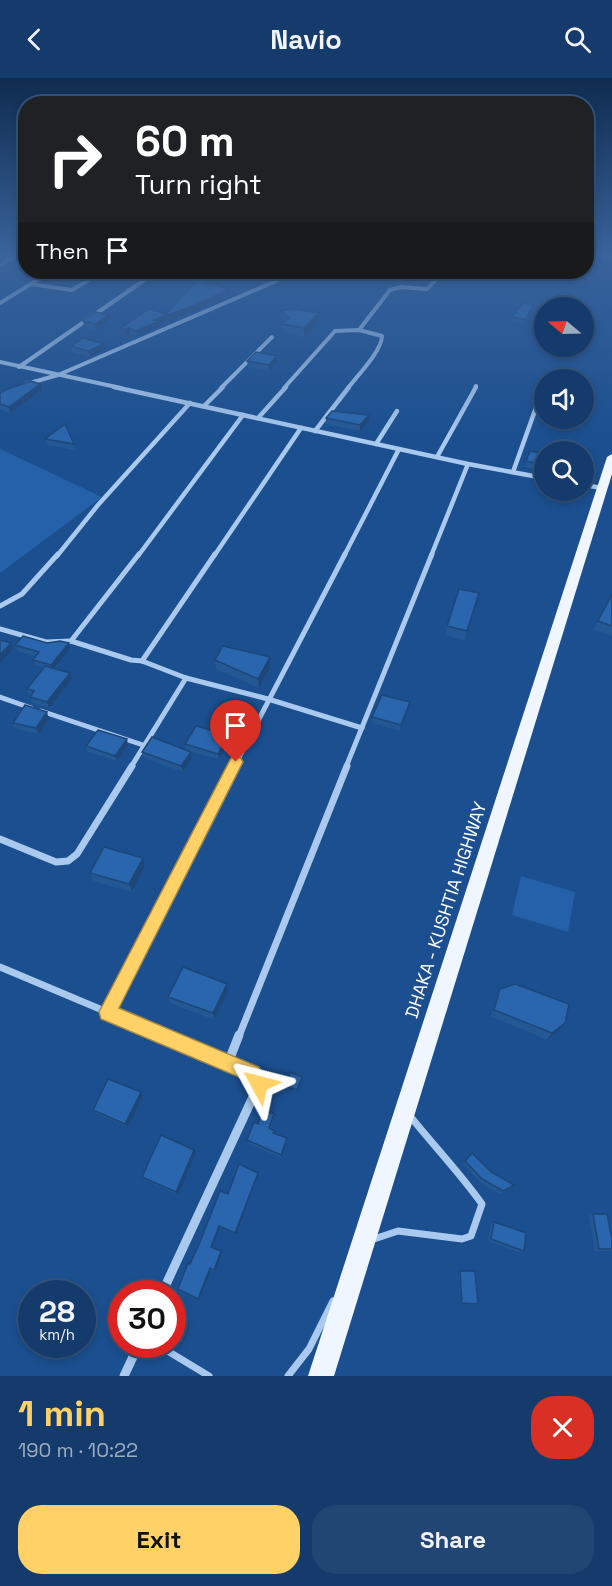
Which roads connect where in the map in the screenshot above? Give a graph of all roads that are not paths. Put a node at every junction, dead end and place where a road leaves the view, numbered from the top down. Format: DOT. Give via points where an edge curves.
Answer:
graph roads {
  1 [pos="91,317"];
  2 [pos="194,317"];
  3 [pos="369,317"];
  4 [pos="359,330"];
  5 [pos="272,337"];
  6 [pos="0,362"];
  7 [pos="19,366"];
  8 [pos="58,375"];
  9 [pos="20,386"];
  10 [pos="476,386"];
  11 [pos="190,404"];
  12 [pos="204,406"];
  13 [pos="397,411"];
  14 [pos="534,413"];
  15 [pos="243,415"];
  16 [pos="258,418"];
  17 [pos="301,428"];
  18 [pos="315,431"];
  19 [pos="376,444"];
  20 [pos="399,449"];
  21 [pos="437,457"];
  22 [pos="612,457"];
  23 [pos="468,464"];
  24 [pos="513,472"];
  25 [pos="534,476"];
  26 [pos="594,487"];
  27 [pos="602,488"];
  28 [pos="0,606"];
  29 [pos="0,628"];
  30 [pos="71,641"];
  31 [pos="142,661"];
  32 [pos="186,678"];
  33 [pos="0,697"];
  34 [pos="268,699"];
  35 [pos="362,728"];
  36 [pos="143,745"];
  37 [pos="0,839"];
  38 [pos="0,967"];
  39 [pos="108,1012"];
  40 [pos="228,1063"];
  41 [pos="405,1110"];
  42 [pos="364,1242"];
  43 [pos="168,1280"];
  44 [pos="342,1284"];
  45 [pos="337,1294"];
  46 [pos="132,1358"];
  47 [pos="179,1358"];
  48 [pos="124,1376"];
  49 [pos="209,1376"];
  50 [pos="288,1376"];
  51 [pos="321,1376"];
  1 -- 7 [label="street"];
  2 -- 8 [label="street"];
  3 -- 4 [label="street"];
  4 -- 16 [label="street" via="335,331"];
  4 -- 18 [label="street" via="382,336 382,341"];
  5 -- 12 [label="street"];
  6 -- 7 [label="street"];
  7 -- 8 [label="street"];
  8 -- 9 [label="street"];
  8 -- 11 [label="street"];
  10 -- 21 [label="street"];
  11 -- 12 [label="street"];
  11 -- 28 [label="street" via="22,594"];
  12 -- 15 [label="street"];
  13 -- 19 [label="street"];
  14 -- 24 [label="street"];
  15 -- 16 [label="street"];
  15 -- 30 [label="street"];
  16 -- 17 [label="street"];
  17 -- 18 [label="street"];
  17 -- 31 [label="street"];
  18 -- 19 [label="street"];
  19 -- 20 [label="street"];
  20 -- 21 [label="street"];
  20 -- 34 [label="street"];
  21 -- 23 [label="street"];
  22 -- 27 [label="main road, DHAKA - KUSHTIA HIGHWAY"];
  23 -- 24 [label="street"];
  23 -- 35 [label="street"];
  24 -- 25 [label="street"];
  26 -- 27 [label="street"];
  27 -- 41 [label="main road, DHAKA - KUSHTIA HIGHWAY"];
  29 -- 30 [label="street" via="46,642"];
  30 -- 31 [label="street"];
  31 -- 32 [label="street"];
  32 -- 34 [label="street"];
  32 -- 36 [label="street"];
  33 -- 36 [label="street"];
  34 -- 35 [label="street"];
  34 -- 39 [label="street"];
  35 -- 40 [label="street"];
  36 -- 37 [label="street" via="72,860 56,862"];
  38 -- 39 [label="street"];
  39 -- 40 [label="street"];
  40 -- 43 [label="street" via="252,1073 259,1084"];
  41 -- 42 [label="main road, DHAKA - KUSHTIA HIGHWAY"];
  41 -- 42 [label="lane" via="482,1204 471,1236 462,1239 398,1231"];
  42 -- 44 [label="lane"];
  42 -- 51 [label="main road, DHAKA - KUSHTIA HIGHWAY"];
  45 -- 50 [label="lane" via="309,1349"];
  46 -- 48 [label="street"];
  47 -- 49 [label="lane"];
}
